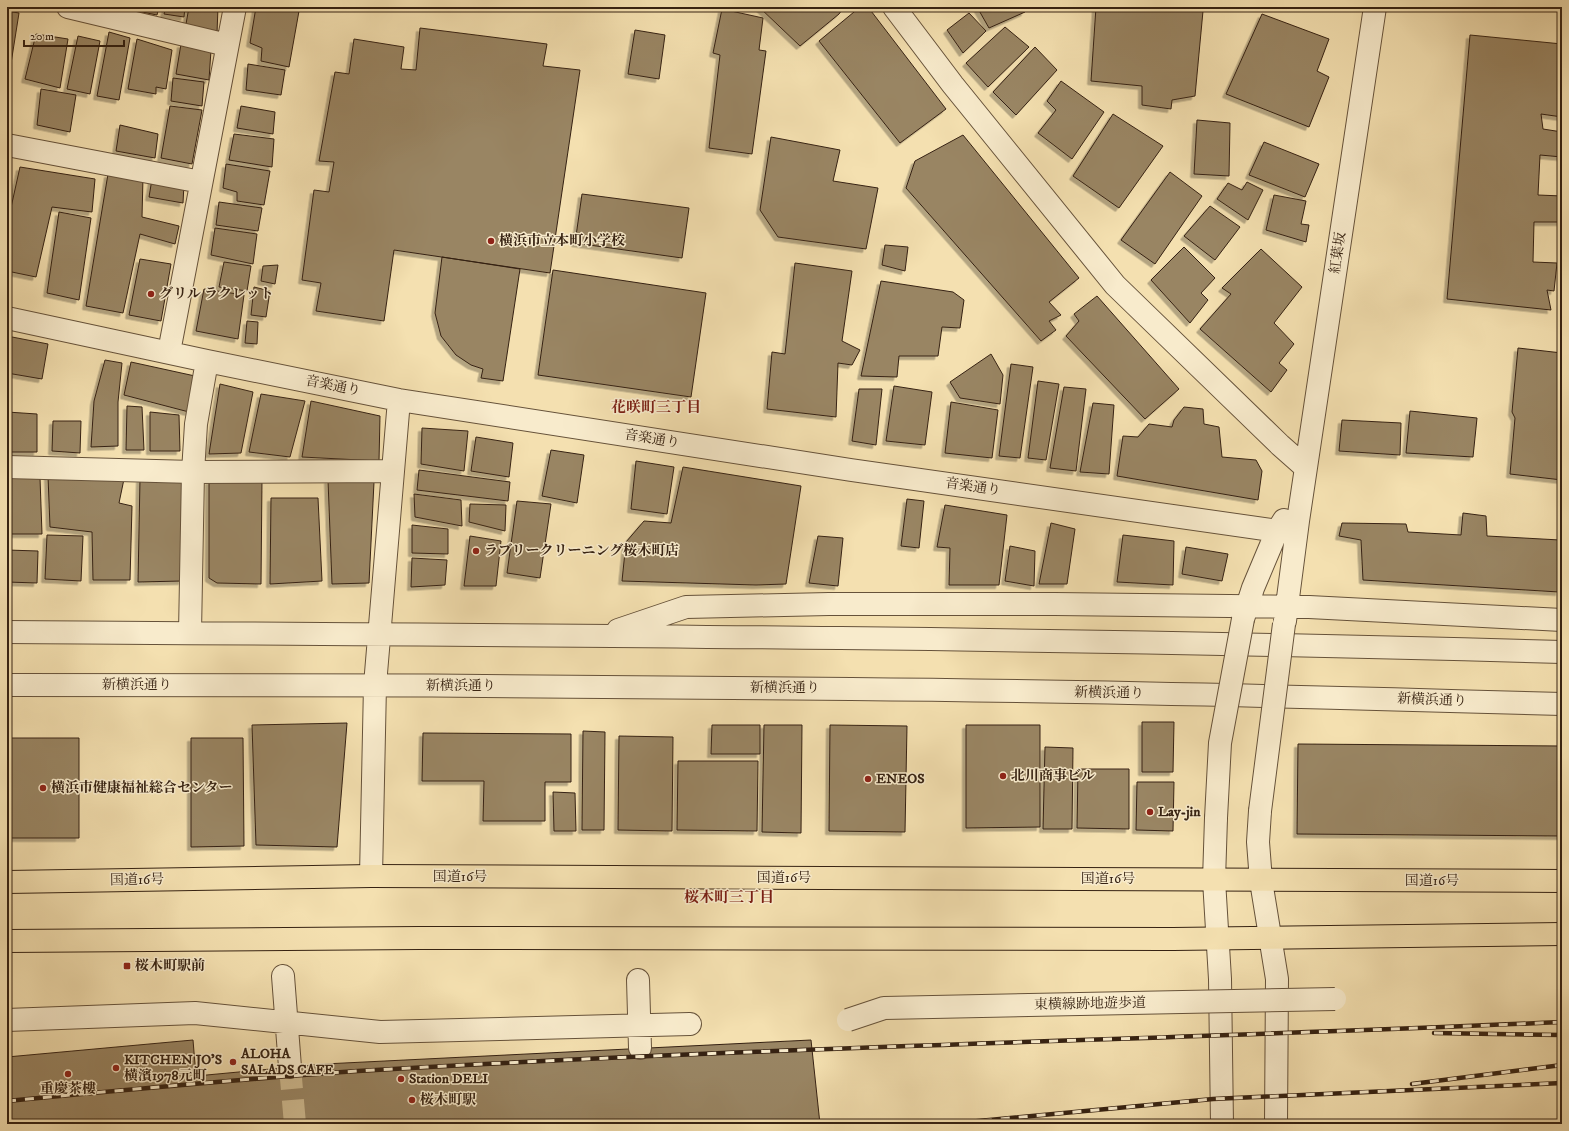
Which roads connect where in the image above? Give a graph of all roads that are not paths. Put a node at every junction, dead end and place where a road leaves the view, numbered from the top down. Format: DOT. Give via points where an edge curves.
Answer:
graph roads {
  1 [pos="68,7"];
  2 [pos="235,7"];
  3 [pos="894,7"];
  4 [pos="1375,7"];
  5 [pos="227,45"];
  6 [pos="7,145"];
  7 [pos="201,182"];
  8 [pos="7,318"];
  9 [pos="169,352"];
  10 [pos="207,361"];
  11 [pos="399,400"];
  12 [pos="7,467"];
  13 [pos="1306,468"];
  14 [pos="393,471"];
  15 [pos="193,472"];
  16 [pos="1301,499"];
  17 [pos="1298,521"];
  18 [pos="1277,531"];
  19 [pos="1245,612"];
  20 [pos="1286,615"];
  21 [pos="1562,620"];
  22 [pos="7,632"];
  23 [pos="190,634"];
  24 [pos="380,634"];
  25 [pos="602,636"];
  26 [pos="1562,652"];
  27 [pos="7,685"];
  28 [pos="375,685"];
  29 [pos="1562,704"];
  30 [pos="371,876"];
  31 [pos="1214,880"];
  32 [pos="1261,881"];
  33 [pos="7,882"];
  34 [pos="1562,882"];
  35 [pos="1562,934"];
  36 [pos="1217,938"];
  37 [pos="1270,938"];
  38 [pos="7,941"];
  39 [pos="283,976"];
  40 [pos="638,980"];
  41 [pos="1334,994"];
  42 [pos="7,1020"];
  43 [pos="848,1020"];
  44 [pos="287,1022"];
  45 [pos="690,1024"];
  46 [pos="639,1027"];
  47 [pos="640,1048"];
  48 [pos="290,1067"];
  49 [pos="1222,1124"];
  50 [pos="1276,1124"];
  1 -- 5 [label="street"];
  2 -- 5 [label="street"];
  3 -- 13 [label="street" via="953,85 1115,285"];
  4 -- 13 [label="street, 紅葉坂"];
  5 -- 7 [label="street"];
  6 -- 7 [label="street"];
  7 -- 9 [label="street"];
  8 -- 9 [label="street, 音楽通り"];
  9 -- 10 [label="street, 音楽通り"];
  10 -- 11 [label="street, 音楽通り"];
  10 -- 15 [label="street" via="196,424"];
  11 -- 14 [label="street"];
  11 -- 18 [label="street, 音楽通り" via="851,470"];
  12 -- 15 [label="street"];
  13 -- 16 [label="street, 紅葉坂"];
  14 -- 15 [label="street"];
  14 -- 24 [label="street"];
  15 -- 23 [label="street"];
  16 -- 17 [label="street, 紅葉坂"];
  16 -- 18 [label="street"];
  17 -- 18 [label="street, 音楽通り" via="1292,529 1285,532"];
  17 -- 20 [label="street, 紅葉坂"];
  18 -- 19 [label="street"];
  19 -- 20 [label="street"];
  19 -- 25 [label="street" via="829,604 686,607"];
  19 -- 31 [label="street, bridge" via="1220,743"];
  20 -- 21 [label="street"];
  20 -- 32 [label="street, 紅葉坂, bridge" via="1260,811 1258,842"];
  22 -- 23 [label="street"];
  23 -- 24 [label="street"];
  24 -- 25 [label="street"];
  24 -- 28 [label="street"];
  25 -- 26 [label="street" via="1322,645"];
  27 -- 28 [label="street, 新横浜通り"];
  28 -- 29 [label="street, 新横浜通り" via="854,689"];
  28 -- 30 [label="street"];
  30 -- 31 [label="highway, 国道16号"];
  30 -- 33 [label="highway, 国道16号"];
  31 -- 32 [label="highway, 国道16号"];
  31 -- 36 [label="street"];
  32 -- 34 [label="highway, 国道16号"];
  32 -- 37 [label="street, 紅葉坂"];
  35 -- 37 [label="highway"];
  36 -- 37 [label="highway"];
  36 -- 38 [label="highway"];
  36 -- 49 [label="street"];
  37 -- 50 [label="street, 紅葉坂" via="1278,979"];
  39 -- 44 [label="street"];
  40 -- 46 [label="street"];
  41 -- 43 [label="street, 東横線跡地遊歩道, bridge" via="884,1008"];
  42 -- 44 [label="street" via="195,1013"];
  44 -- 46 [label="street" via="380,1032"];
  44 -- 48 [label="street"];
  45 -- 46 [label="street"];
  46 -- 47 [label="street"];
}
